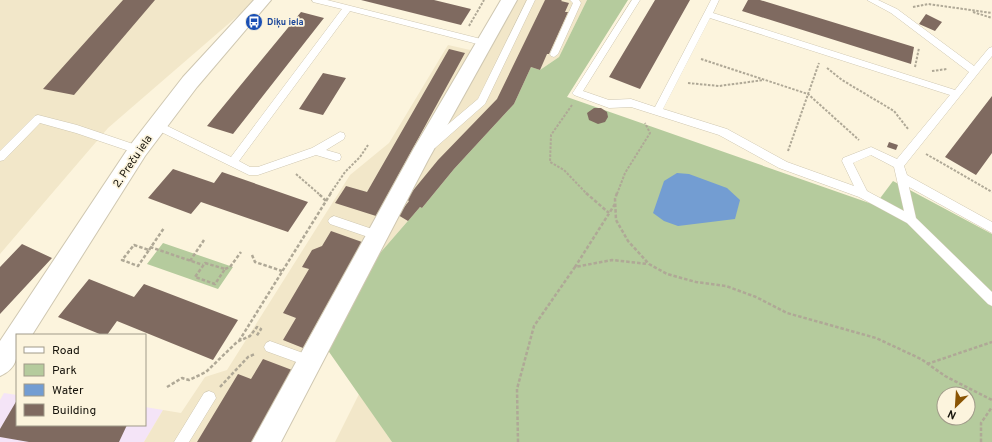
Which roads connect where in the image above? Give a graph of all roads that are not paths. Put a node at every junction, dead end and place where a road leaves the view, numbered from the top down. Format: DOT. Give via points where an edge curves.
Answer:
graph roads {
  1 [pos="263,0"];
  2 [pos="316,0"];
  3 [pos="509,0"];
  4 [pos="531,0"];
  5 [pos="574,0"];
  6 [pos="636,0"];
  7 [pos="715,0"];
  8 [pos="871,0"];
  9 [pos="348,8"];
  10 [pos="708,14"];
  11 [pos="485,43"];
  12 [pos="992,50"];
  13 [pos="554,54"];
  14 [pos="971,68"];
  15 [pos="957,94"];
  16 [pos="657,111"];
  17 [pos="156,126"];
  18 [pos="340,136"];
  19 [pos="138,150"];
  20 [pos="316,151"];
  21 [pos="421,154"];
  22 [pos="0,157"];
  23 [pos="336,158"];
  24 [pos="232,163"];
  25 [pos="899,165"];
  26 [pos="902,178"];
  27 [pos="863,194"];
  28 [pos="911,220"];
  29 [pos="334,221"];
  30 [pos="992,228"];
  31 [pos="377,235"];
  32 [pos="992,300"];
  33 [pos="19,334"];
  34 [pos="16,339"];
  35 [pos="270,347"];
  36 [pos="310,361"];
  37 [pos="0,363"];
  38 [pos="209,398"];
  39 [pos="181,442"];
  40 [pos="266,442"];
  1 -- 17 [label="street, 2. Preču iela" via="190,82"];
  2 -- 9 [label="lane"];
  3 -- 11 [label="street"];
  4 -- 21 [label="lane" via="482,101"];
  5 -- 13 [label="lane" via="576,3"];
  6 -- 16 [label="lane" via="578,93 609,104 631,102"];
  7 -- 10 [label="lane"];
  8 -- 14 [label="lane" via="894,11"];
  9 -- 11 [label="lane"];
  9 -- 24 [label="lane"];
  10 -- 15 [label="lane" via="913,76"];
  10 -- 16 [label="lane"];
  11 -- 21 [label="street"];
  12 -- 14 [label="lane"];
  14 -- 15 [label="lane"];
  15 -- 25 [label="lane"];
  16 -- 27 [label="lane" via="723,132 783,165"];
  17 -- 19 [label="street, 2. Preču iela"];
  17 -- 24 [label="lane"];
  18 -- 20 [label="lane"];
  19 -- 22 [label="lane" via="38,119"];
  19 -- 33 [label="street, 2. Preču iela"];
  20 -- 23 [label="lane"];
  20 -- 24 [label="lane" via="258,171 249,171"];
  21 -- 31 [label="street"];
  25 -- 26 [label="lane"];
  25 -- 27 [label="lane" via="871,151 847,161"];
  26 -- 28 [label="lane"];
  26 -- 30 [label="lane"];
  27 -- 28 [label="lane"];
  28 -- 32 [label="lane"];
  29 -- 31 [label="lane"];
  31 -- 36 [label="street"];
  34 -- 37 [label="street, 2. Preču iela"];
  35 -- 36 [label="lane"];
  36 -- 40 [label="street"];
  38 -- 39 [label="lane"];
}
